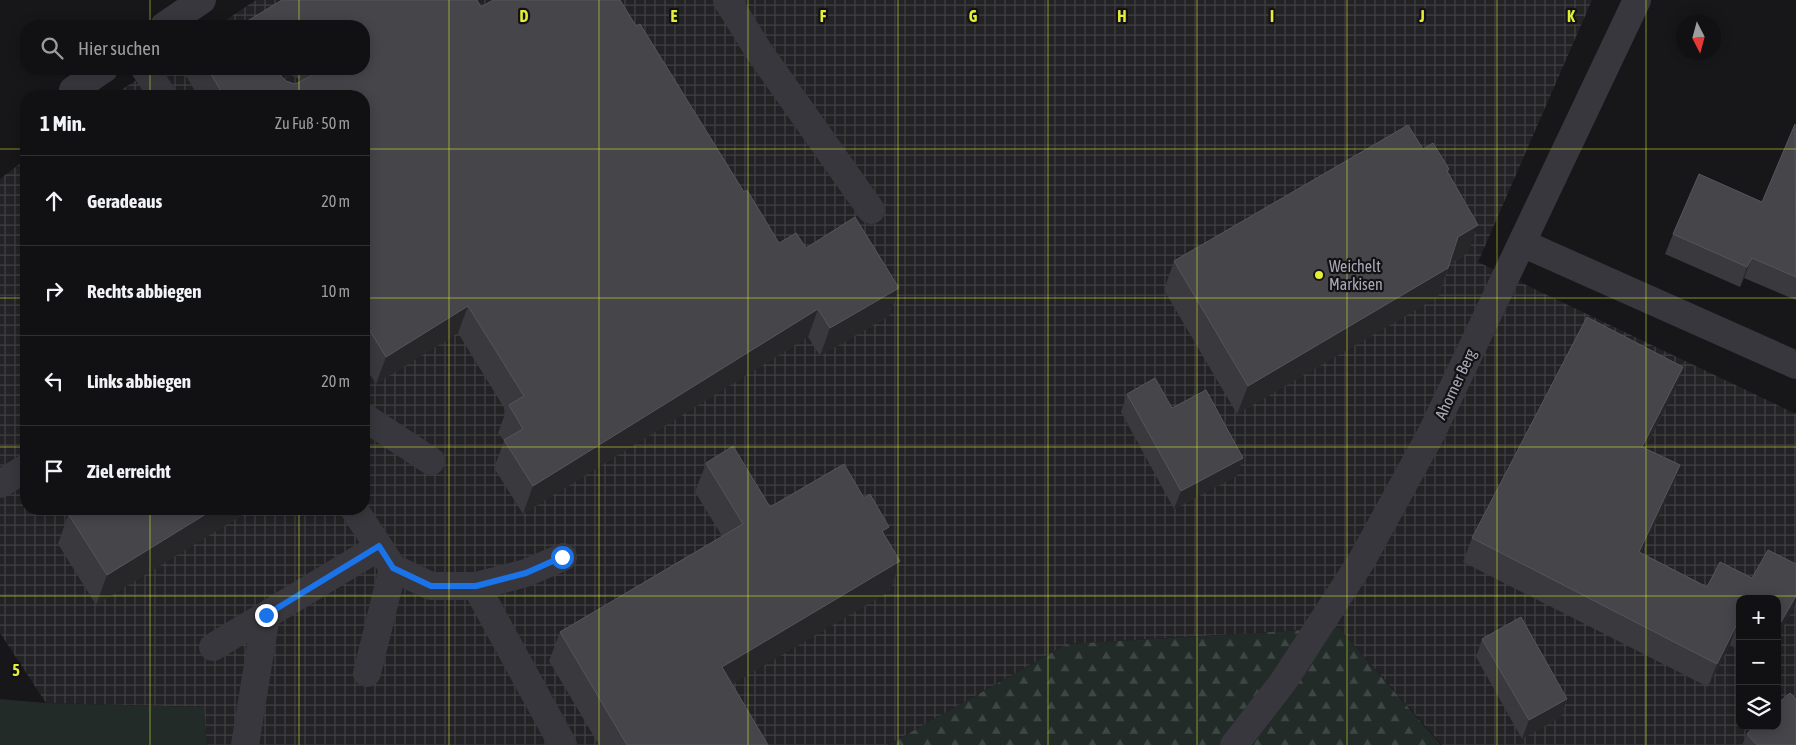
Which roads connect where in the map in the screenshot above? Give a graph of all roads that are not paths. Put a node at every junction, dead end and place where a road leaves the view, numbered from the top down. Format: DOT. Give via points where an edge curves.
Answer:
graph roads {
  1 [pos="202,0"];
  2 [pos="727,0"];
  3 [pos="1637,0"];
  4 [pos="173,20"];
  5 [pos="95,75"];
  6 [pos="149,75"];
  7 [pos="73,90"];
  8 [pos="159,90"];
  9 [pos="870,210"];
  10 [pos="1522,243"];
  11 [pos="1796,365"];
  12 [pos="370,421"];
  13 [pos="431,461"];
  14 [pos="20,472"];
  15 [pos="0,484"];
  16 [pos="358,515"];
  17 [pos="386,557"];
  18 [pos="562,557"];
  19 [pos="476,586"];
  20 [pos="266,615"];
  21 [pos="213,648"];
  22 [pos="367,673"];
  23 [pos="245,745"];
  24 [pos="563,745"];
  25 [pos="1234,745"];
  1 -- 4 [label="street"];
  2 -- 9 [label="street" via="758,50"];
  3 -- 10 [label="street, Ahorner Berg"];
  5 -- 7 [label="street"];
  6 -- 8 [label="street"];
  10 -- 11 [label="street"];
  10 -- 25 [label="street, Ahorner Berg" via="1431,434 1362,560 1283,682"];
  12 -- 13 [label="street"];
  14 -- 15 [label="street"];
  16 -- 17 [label="street"];
  17 -- 19 [label="street" via="431,586"];
  17 -- 20 [label="street"];
  17 -- 22 [label="street"];
  18 -- 19 [label="street" via="526,573"];
  19 -- 24 [label="street"];
  20 -- 21 [label="street"];
  20 -- 23 [label="street"];
}
